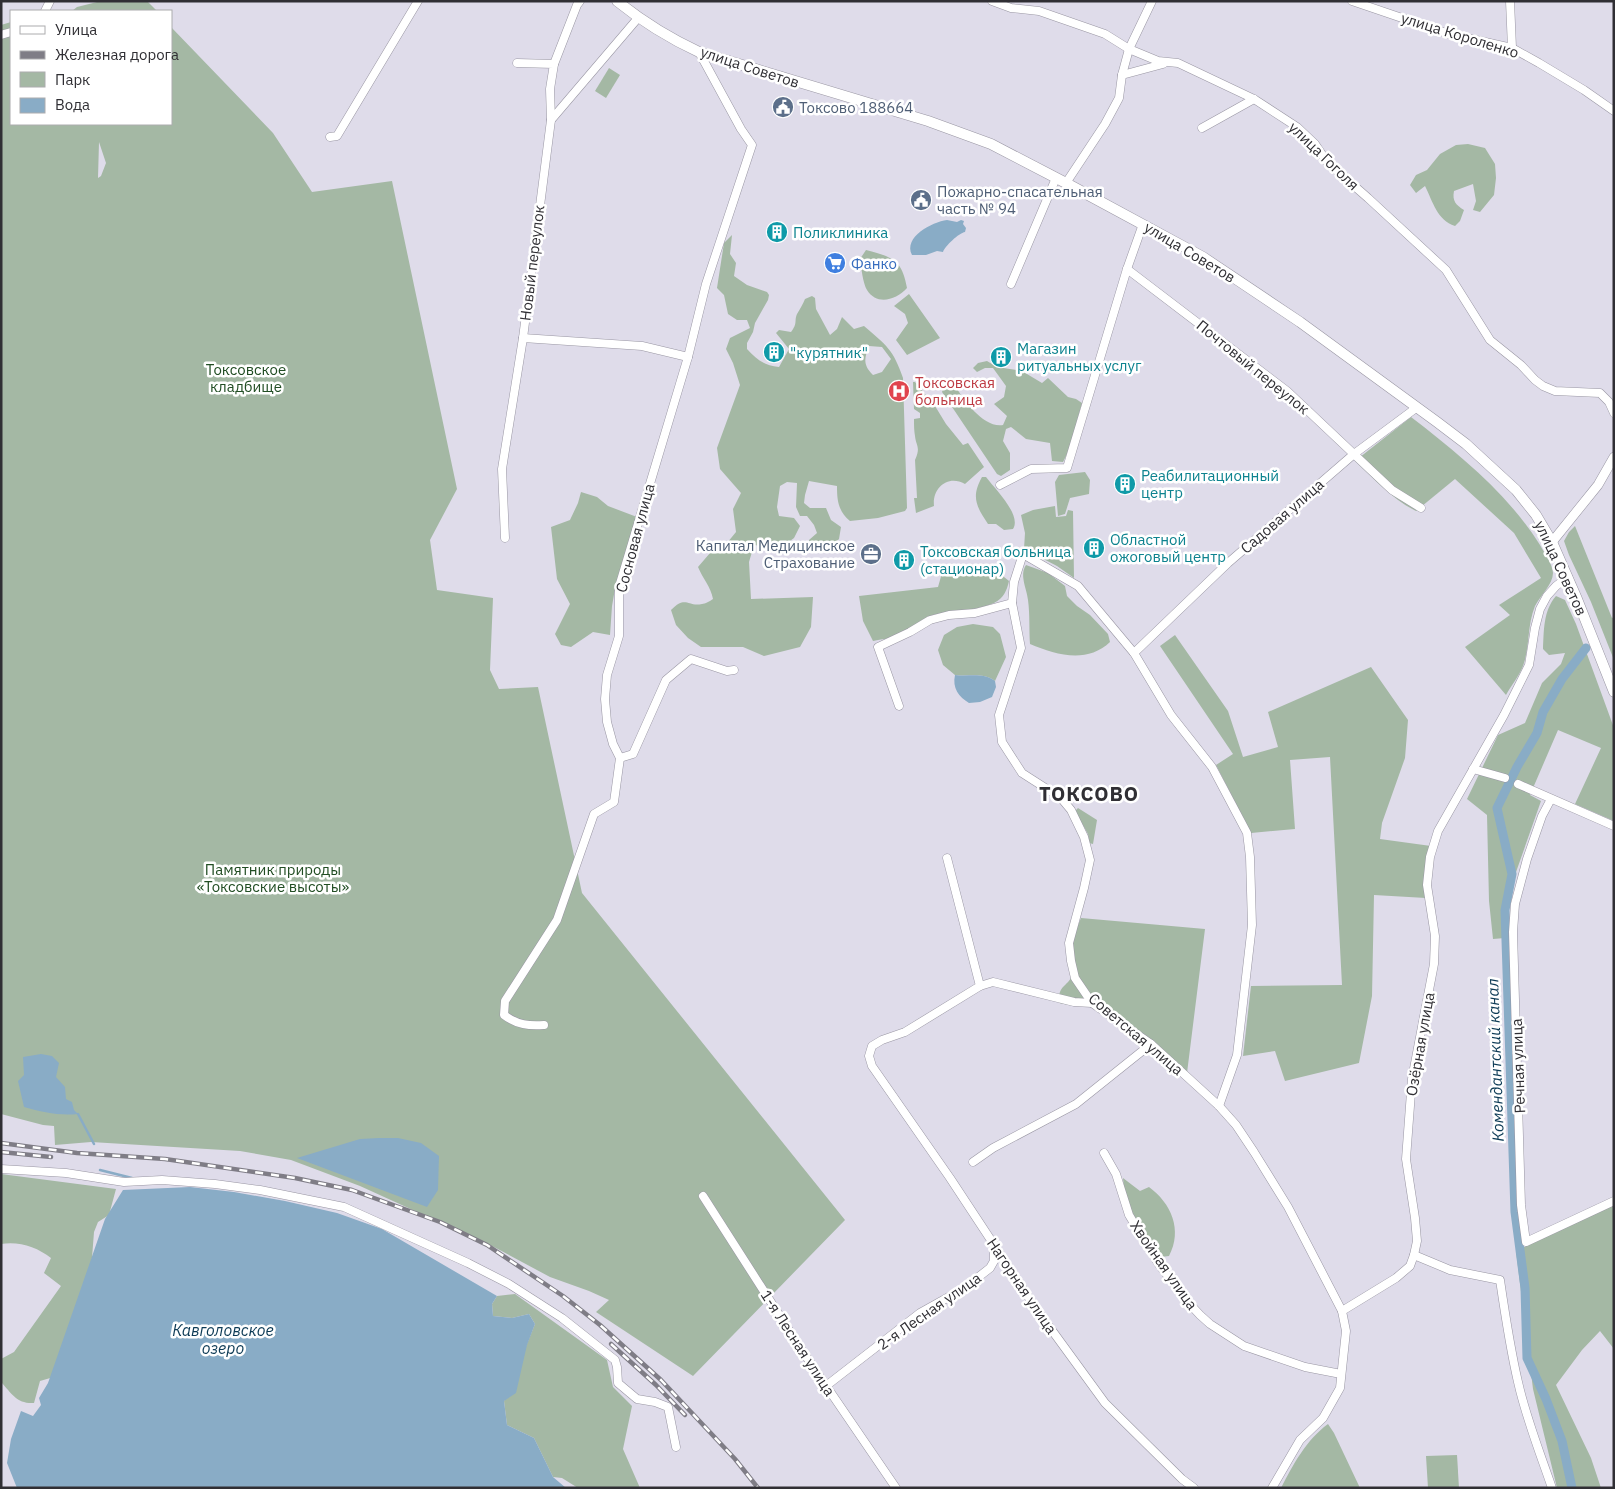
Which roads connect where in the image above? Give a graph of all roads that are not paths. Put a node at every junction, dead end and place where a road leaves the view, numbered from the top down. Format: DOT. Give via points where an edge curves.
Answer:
graph roads {
  1 [pos="418,1"];
  2 [pos="580,1"];
  3 [pos="617,1"];
  4 [pos="992,1"];
  5 [pos="1152,1"];
  6 [pos="1352,1"];
  7 [pos="1510,1"];
  8 [pos="1367,4"];
  9 [pos="638,18"];
  10 [pos="1512,48"];
  11 [pos="1129,49"];
  12 [pos="699,52"];
  13 [pos="1168,62"];
  14 [pos="517,63"];
  15 [pos="554,64"];
  16 [pos="1122,75"];
  17 [pos="1254,99"];
  18 [pos="1614,111"];
  19 [pos="551,120"];
  20 [pos="1202,128"];
  21 [pos="330,137"];
  22 [pos="1056,178"];
  23 [pos="1066,183"];
  24 [pos="1143,224"];
  25 [pos="1127,269"];
  26 [pos="1011,284"];
  27 [pos="523,338"];
  28 [pos="688,357"];
  29 [pos="1416,408"];
  30 [pos="1614,413"];
  31 [pos="1354,454"];
  32 [pos="1614,457"];
  33 [pos="1000,485"];
  34 [pos="1420,508"];
  35 [pos="505,538"];
  36 [pos="1552,542"];
  37 [pos="1568,578"];
  38 [pos="1012,603"];
  39 [pos="1134,653"];
  40 [pos="734,670"];
  41 [pos="1614,692"];
  42 [pos="899,706"];
  43 [pos="620,758"];
  44 [pos="1474,769"];
  45 [pos="1504,778"];
  46 [pos="1518,784"];
  47 [pos="1551,799"];
  48 [pos="1614,826"];
  49 [pos="947,858"];
  50 [pos="980,986"];
  51 [pos="1092,1002"];
  52 [pos="544,1025"];
  53 [pos="1151,1044"];
  54 [pos="1219,1106"];
  55 [pos="1104,1153"];
  56 [pos="973,1162"];
  57 [pos="1,1169"];
  58 [pos="703,1196"];
  59 [pos="1614,1201"];
  60 [pos="994,1245"];
  61 [pos="1414,1255"];
  62 [pos="1342,1311"];
  63 [pos="1342,1374"];
  64 [pos="826,1386"];
  65 [pos="676,1447"];
  66 [pos="896,1488"];
  67 [pos="1194,1488"];
  68 [pos="1272,1488"];
  69 [pos="1552,1488"];
  1 -- 21 [label="street" via="337,136"];
  2 -- 15 [label="street, Новый переулок"];
  3 -- 9 [label="main road, улица Советов"];
  4 -- 11 [label="street, улица Гоголя" via="1011,8 1039,11 1105,34"];
  5 -- 11 [label="street"];
  6 -- 8 [label="street, улица Короленко"];
  7 -- 10 [label="street"];
  8 -- 10 [label="street, улица Короленко" via="1450,34"];
  9 -- 12 [label="main road, улица Советов" via="668,38"];
  9 -- 19 [label="street"];
  10 -- 18 [label="street, улица Короленко"];
  11 -- 13 [label="street, улица Гоголя"];
  11 -- 16 [label="street"];
  12 -- 22 [label="main road, улица Советов" via="928,121 1014,155"];
  12 -- 28 [label="street, Сосновая улица" via="752,145 706,284"];
  13 -- 16 [label="street"];
  13 -- 17 [label="street, улица Гоголя" via="1178,63"];
  14 -- 15 [label="street"];
  15 -- 19 [label="street, Новый переулок" via="550,89"];
  16 -- 23 [label="street" via="1119,98"];
  17 -- 20 [label="street"];
  17 -- 30 [label="street, улица Гоголя" via="1297,127 1315,144 1327,162 1446,270 1490,340 1535,380 1556,391 1600,393"];
  19 -- 27 [label="street, Новый переулок"];
  22 -- 23 [label="main road, улица Советов"];
  22 -- 26 [label="street"];
  23 -- 24 [label="main road, улица Советов"];
  24 -- 25 [label="street"];
  24 -- 29 [label="main road, улица Советов" via="1203,257 1292,316"];
  25 -- 31 [label="street, Почтовый переулок" via="1287,391"];
  25 -- 33 [label="street" via="1067,468 1031,468"];
  27 -- 28 [label="street" via="642,346"];
  27 -- 35 [label="street, Новый переулок" via="502,468"];
  28 -- 43 [label="street, Сосновая улица" via="620,586 619,636 607,675 605,699 607,722"];
  29 -- 31 [label="street, Садовая улица"];
  29 -- 36 [label="main road, улица Советов" via="1466,444 1516,490"];
  31 -- 34 [label="street, Почтовый переулок" via="1392,490"];
  31 -- 39 [label="street, Садовая улица" via="1228,563"];
  32 -- 36 [label="street" via="1598,485"];
  36 -- 37 [label="main road, улица Советов"];
  37 -- 41 [label="main road, улица Советов"];
  37 -- 44 [label="street, Озёрная улица" via="1551,591 1540,610 1529,666"];
  38 -- 39 [label="street, Советская улица" via="1022,554 1078,586"];
  38 -- 42 [label="street" via="930,620 878,647"];
  38 -- 51 [label="street, Советская улица" via="1021,648 1000,715 1002,742 1022,773 1060,798 1071,810 1084,837 1090,860 1069,943 1075,978"];
  39 -- 54 [label="street" via="1172,715 1212,767 1247,833 1252,925 1236,1055"];
  40 -- 43 [label="street" via="727,671 691,659 666,680 633,754"];
  43 -- 52 [label="street" via="614,802 594,814 557,920 505,1000 504,1015 512,1021 527,1026"];
  44 -- 45 [label="street"];
  44 -- 61 [label="street, Озёрная улица" via="1438,831 1430,857 1427,885 1435,936 1434,964 1412,1079 1406,1160 1417,1241"];
  46 -- 47 [label="street"];
  47 -- 48 [label="street"];
  47 -- 59 [label="street, Речная улица" via="1527,859 1515,904 1521,1205 1526,1242"];
  49 -- 50 [label="street"];
  50 -- 51 [label="street" via="993,982 1074,1002"];
  50 -- 60 [label="street, Нагорная улица" via="905,1032 872,1046 869,1056 872,1066"];
  51 -- 53 [label="street, Советская улица"];
  53 -- 54 [label="street, Советская улица"];
  53 -- 56 [label="street" via="1076,1104"];
  54 -- 62 [label="street, Советская улица" via="1254,1152 1288,1207"];
  55 -- 63 [label="street, Хвойная улица" via="1116,1174 1128,1215 1158,1263 1200,1315 1244,1346 1305,1367"];
  57 -- 65 [label="street" via="66,1173 124,1182 162,1180 215,1184 344,1207 460,1259 509,1284 562,1318 615,1360 618,1383 637,1398 668,1407"];
  58 -- 64 [label="street, 1-я Лесная улица"];
  60 -- 64 [label="street, 2-я Лесная улица" via="994,1261 990,1268 962,1289 920,1313"];
  60 -- 67 [label="street, Нагорная улица" via="1105,1403"];
  61 -- 62 [label="street" via="1410,1266 1396,1278"];
  61 -- 69 [label="street" via="1450,1270 1500,1280 1518,1382"];
  62 -- 63 [label="street" via="1346,1331"];
  63 -- 68 [label="street" via="1340,1388 1323,1418 1300,1440"];
  64 -- 66 [label="street, 1-я Лесная улица"];
}
